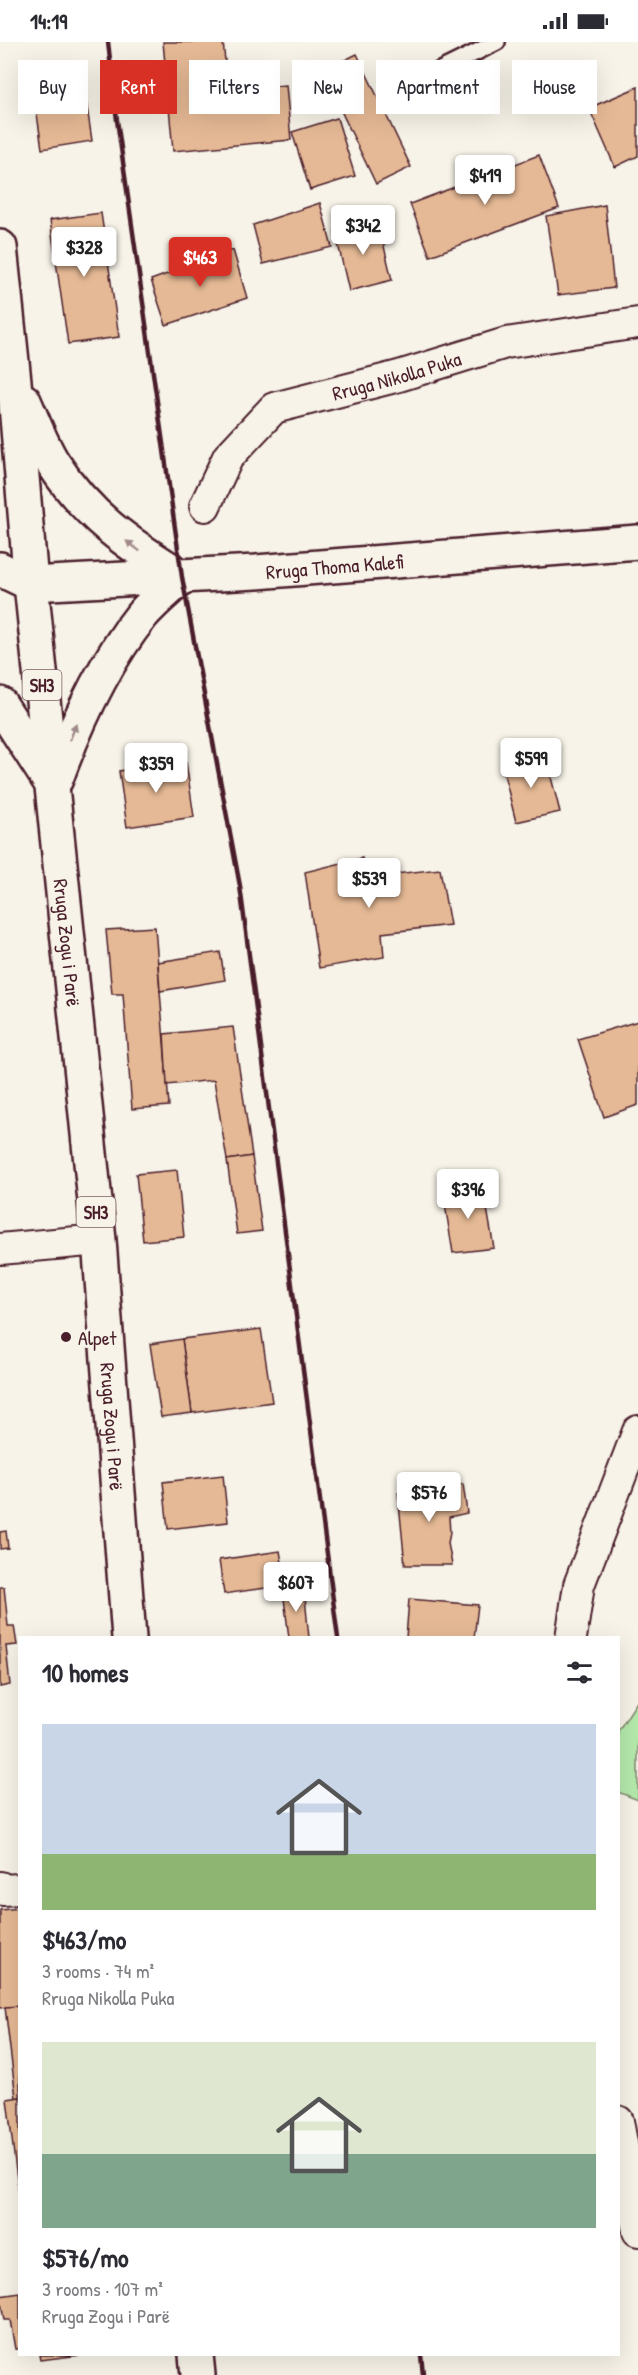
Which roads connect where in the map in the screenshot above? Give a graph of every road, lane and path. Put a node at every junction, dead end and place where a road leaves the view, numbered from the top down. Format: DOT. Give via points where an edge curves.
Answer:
graph roads {
  1 [pos="497,42"];
  2 [pos="460,60"];
  3 [pos="0,247"];
  4 [pos="638,322"];
  5 [pos="14,381"];
  6 [pos="0,412"];
  7 [pos="205,507"];
  8 [pos="638,542"];
  9 [pos="0,569"];
  10 [pos="182,577"];
  11 [pos="31,584"];
  12 [pos="0,597"];
  13 [pos="0,704"];
  14 [pos="53,787"];
  15 [pos="99,1240"];
  16 [pos="0,1249"];
  17 [pos="638,1431"];
  18 [pos="129,1636"];
  19 [pos="571,1636"];
  20 [pos="0,1887"];
  21 [pos="18,1889"];
  22 [pos="620,2132"];
  23 [pos="638,2231"];
  24 [pos="196,2356"];
  25 [pos="198,2375"];
  1 -- 2 [label="lane"];
  3 -- 5 [label="main road, Rruga Zogu i Parë / SH3"];
  4 -- 7 [label="street, Rruga Nikolla Puka" via="506,343 274,408 228,457"];
  5 -- 6 [label="main road"];
  10 -- 5 [label="main road, one-way" via="135,548 90,511 52,462"];
  5 -- 11 [label="main road, Rruga Zogu i Parë / SH3"];
  8 -- 10 [label="main road, Rruga Thoma Kalefi"];
  9 -- 11 [label="main road, Rruga Thoma Kalefi"];
  10 -- 11 [label="main road, Rruga Thoma Kalefi"];
  14 -- 10 [label="main road, one-way" via="75,725 113,656 143,614"];
  11 -- 12 [label="main road, Rruga Thoma Kalefi"];
  11 -- 14 [label="main road, Rruga Zogu i Parë / SH3"];
  13 -- 14 [label="main road"];
  14 -- 15 [label="main road, Rruga Zogu i Parë / SH3"];
  15 -- 16 [label="street"];
  15 -- 18 [label="main road, Rruga Zogu i Parë / SH3"];
  17 -- 19 [label="street" via="579,1586"];
  20 -- 21 [label="street"];
  22 -- 23 [label="street"];
  24 -- 25 [label="main road"];
}
